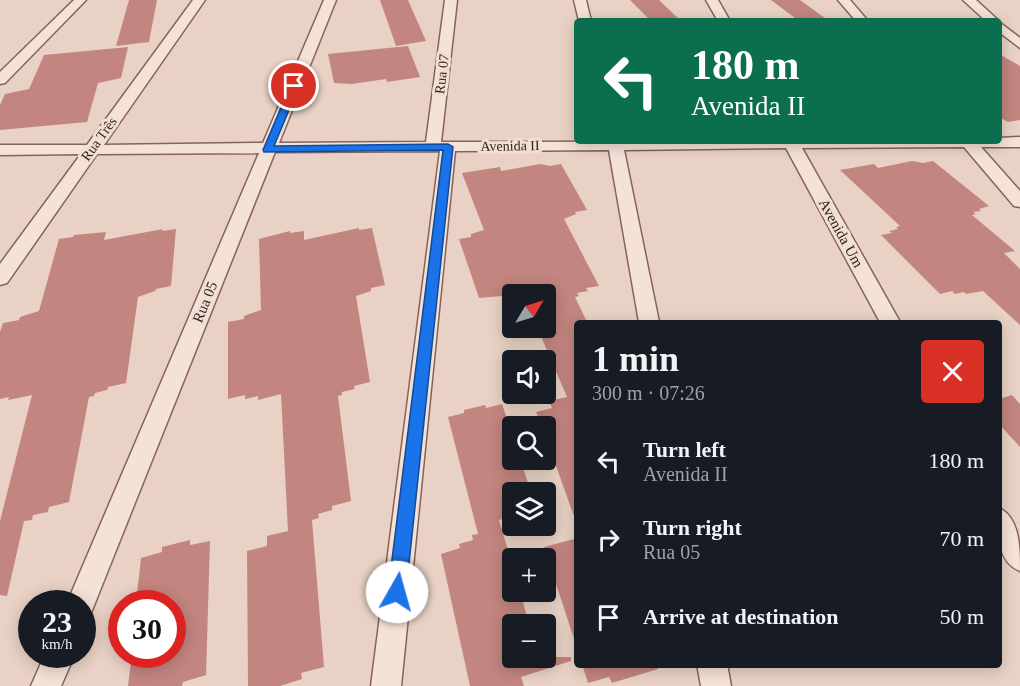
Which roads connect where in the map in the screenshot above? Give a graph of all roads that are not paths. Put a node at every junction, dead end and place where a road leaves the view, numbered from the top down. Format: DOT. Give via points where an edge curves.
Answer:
graph roads {
  1 [pos="80,0"];
  2 [pos="199,0"];
  3 [pos="330,0"];
  4 [pos="451,0"];
  5 [pos="580,0"];
  6 [pos="712,0"];
  7 [pos="844,0"];
  8 [pos="969,0"];
  9 [pos="584,18"];
  10 [pos="722,18"];
  11 [pos="859,18"];
  12 [pos="990,18"];
  13 [pos="1002,29"];
  14 [pos="1020,44"];
  15 [pos="0,80"];
  16 [pos="1002,142"];
  17 [pos="1020,142"];
  18 [pos="574,144"];
  19 [pos="616,144"];
  20 [pos="792,144"];
  21 [pos="970,144"];
  22 [pos="440,147"];
  23 [pos="91,149"];
  24 [pos="0,150"];
  25 [pos="268,150"];
  26 [pos="1020,202"];
  27 [pos="0,278"];
  28 [pos="649,320"];
  29 [pos="889,320"];
  30 [pos="1002,525"];
  31 [pos="1020,558"];
  32 [pos="86,590"];
  33 [pos="54,668"];
  34 [pos="713,668"];
  35 [pos="46,686"];
  36 [pos="386,686"];
  37 [pos="716,686"];
  1 -- 15 [label="street"];
  2 -- 23 [label="street, Rua Três"];
  3 -- 25 [label="street, Rua 05"];
  4 -- 22 [label="street, Rua 07"];
  5 -- 9 [label="street"];
  6 -- 10 [label="street"];
  7 -- 11 [label="street"];
  8 -- 12 [label="street"];
  13 -- 14 [label="street"];
  16 -- 17 [label="street, Avenida II"];
  18 -- 22 [label="street, Avenida II"];
  19 -- 28 [label="street"];
  20 -- 29 [label="street, Avenida Um"];
  21 -- 26 [label="street"];
  22 -- 25 [label="street, Avenida II"];
  22 -- 36 [label="street, Rua 07"];
  23 -- 24 [label="street, Avenida II"];
  23 -- 25 [label="street, Avenida II"];
  23 -- 27 [label="street, Rua Três"];
  25 -- 32 [label="street, Rua 05"];
  30 -- 31 [label="street"];
  33 -- 35 [label="street"];
  34 -- 37 [label="street"];
}
